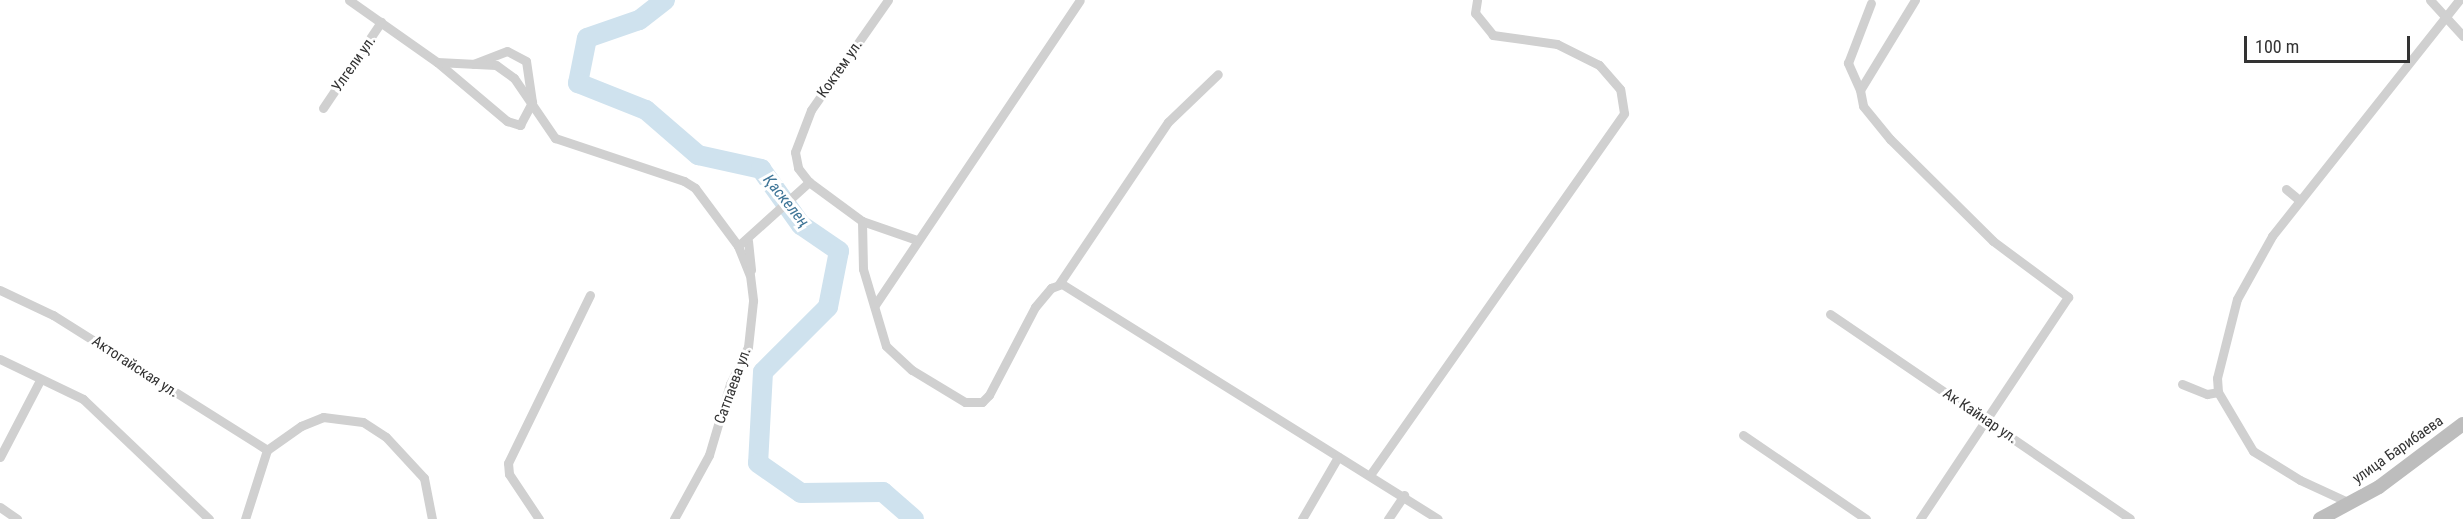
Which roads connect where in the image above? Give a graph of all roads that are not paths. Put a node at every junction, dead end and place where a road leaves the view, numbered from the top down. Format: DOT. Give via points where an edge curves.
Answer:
graph roads {
  1 [pos="350,0"];
  2 [pos="888,0"];
  3 [pos="1080,0"];
  4 [pos="1477,0"];
  5 [pos="1915,0"];
  6 [pos="2430,0"];
  7 [pos="2459,0"];
  8 [pos="1871,3"];
  9 [pos="2444,14"];
  10 [pos="381,22"];
  11 [pos="2463,36"];
  12 [pos="437,62"];
  13 [pos="472,65"];
  14 [pos="1218,74"];
  15 [pos="1860,90"];
  16 [pos="532,102"];
  17 [pos="323,108"];
  18 [pos="809,182"];
  19 [pos="2286,189"];
  20 [pos="2298,199"];
  21 [pos="862,221"];
  22 [pos="917,240"];
  23 [pos="748,241"];
  24 [pos="738,246"];
  25 [pos="750,275"];
  26 [pos="1059,284"];
  27 [pos="0,290"];
  28 [pos="591,295"];
  29 [pos="875,305"];
  30 [pos="1830,314"];
  31 [pos="0,359"];
  32 [pos="40,380"];
  33 [pos="2182,384"];
  34 [pos="2218,392"];
  35 [pos="1986,421"];
  36 [pos="2463,424"];
  37 [pos="1743,435"];
  38 [pos="267,450"];
  39 [pos="0,457"];
  40 [pos="1338,457"];
  41 [pos="1370,475"];
  42 [pos="1404,495"];
  43 [pos="2350,503"];
  44 [pos="0,507"];
  45 [pos="2326,518"];
  46 [pos="17,519"];
  47 [pos="209,519"];
  48 [pos="245,519"];
  49 [pos="432,519"];
  50 [pos="539,519"];
  51 [pos="674,519"];
  52 [pos="1302,519"];
  53 [pos="1388,519"];
  54 [pos="1438,519"];
  55 [pos="1866,519"];
  56 [pos="1920,519"];
  57 [pos="2130,519"];
  1 -- 10 [label="street, Улгели ул."];
  2 -- 18 [label="street, Коктем ул." via="811,110 796,142 796,164"];
  3 -- 22 [label="street"];
  4 -- 41 [label="street" via="1475,13 1493,35 1557,44 1599,65 1620,89 1624,112"];
  5 -- 15 [label="street"];
  6 -- 9 [label="street"];
  7 -- 9 [label="street"];
  8 -- 15 [label="street" via="1848,63"];
  9 -- 11 [label="street"];
  9 -- 20 [label="street" via="2386,94"];
  10 -- 12 [label="street"];
  10 -- 17 [label="street, Улгели ул."];
  12 -- 13 [label="street"];
  12 -- 16 [label="street" via="515,125 523,122"];
  13 -- 16 [label="street" via="496,65"];
  13 -- 16 [label="street" via="498,52 526,61"];
  14 -- 26 [label="street" via="1168,122"];
  15 -- 35 [label="street" via="1868,116 1931,181 1993,241 2068,294 2052,326"];
  16 -- 24 [label="street, Сатпаева ул." via="555,138 589,153 667,174 695,188"];
  18 -- 21 [label="street"];
  18 -- 23 [label="street" via="774,211"];
  19 -- 20 [label="street"];
  20 -- 34 [label="street" via="2237,299"];
  21 -- 22 [label="street"];
  21 -- 29 [label="street" via="863,269"];
  22 -- 29 [label="street"];
  23 -- 24 [label="street"];
  23 -- 25 [label="street"];
  24 -- 25 [label="street, Сатпаева ул."];
  25 -- 51 [label="street, Сатпаева ул." via="753,301 748,347 730,384 709,455"];
  26 -- 29 [label="street" via="1035,307 989,395 974,404 941,389 894,355 880,334"];
  26 -- 40 [label="street"];
  27 -- 38 [label="street, Актогайская ул." via="53,315"];
  28 -- 50 [label="street" via="508,462 508,474"];
  30 -- 35 [label="street, Ак Кайнар ул."];
  31 -- 32 [label="street"];
  32 -- 39 [label="street"];
  32 -- 47 [label="street" via="99,411"];
  33 -- 34 [label="street" via="2207,394"];
  34 -- 43 [label="street" via="2253,451 2300,480"];
  35 -- 56 [label="street"];
  35 -- 57 [label="street, Ак Кайнар ул."];
  36 -- 43 [label="street, улица Барибаева"];
  37 -- 55 [label="street"];
  38 -- 48 [label="street"];
  38 -- 49 [label="street" via="301,426 323,417 363,422 386,437 424,478"];
  40 -- 41 [label="street"];
  40 -- 52 [label="street"];
  41 -- 42 [label="street"];
  42 -- 53 [label="street"];
  42 -- 54 [label="street"];
  43 -- 45 [label="street, улица Барибаева"];
  44 -- 46 [label="street"];
}
